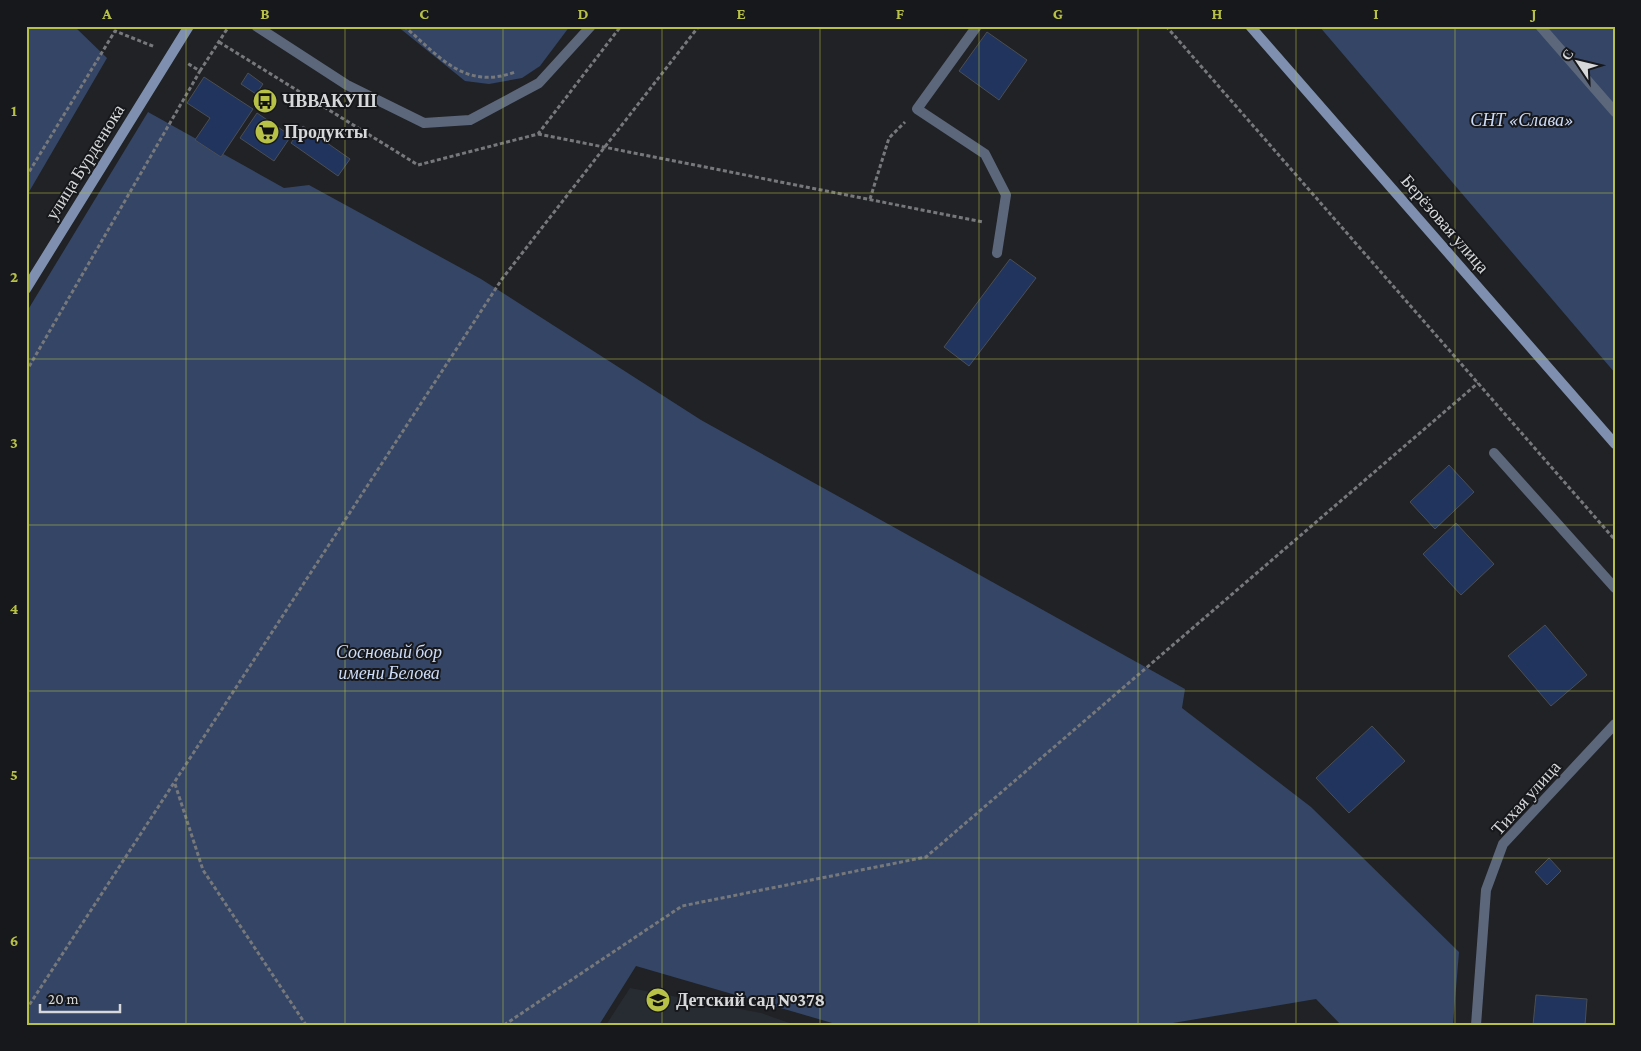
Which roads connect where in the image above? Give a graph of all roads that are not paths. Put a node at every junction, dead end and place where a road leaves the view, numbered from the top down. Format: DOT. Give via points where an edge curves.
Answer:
graph roads {
  1 [pos="189,26"];
  2 [pos="256,26"];
  3 [pos="591,26"];
  4 [pos="977,26"];
  5 [pos="1250,26"];
  6 [pos="1540,26"];
  7 [pos="1615,112"];
  8 [pos="996,253"];
  9 [pos="26,289"];
  10 [pos="1615,444"];
  11 [pos="1494,453"];
  12 [pos="1615,588"];
  13 [pos="1615,724"];
  14 [pos="1476,1025"];
  1 -- 9 [label="main road, улица Бурденюка"];
  2 -- 3 [label="street" via="347,85 424,123 470,120 539,83"];
  4 -- 8 [label="street" via="917,109 986,154 1006,195"];
  5 -- 10 [label="main road, Берёзовая улица"];
  6 -- 7 [label="street"];
  11 -- 12 [label="street"];
  13 -- 14 [label="street, Тихая улица" via="1503,844 1486,890"];
}
